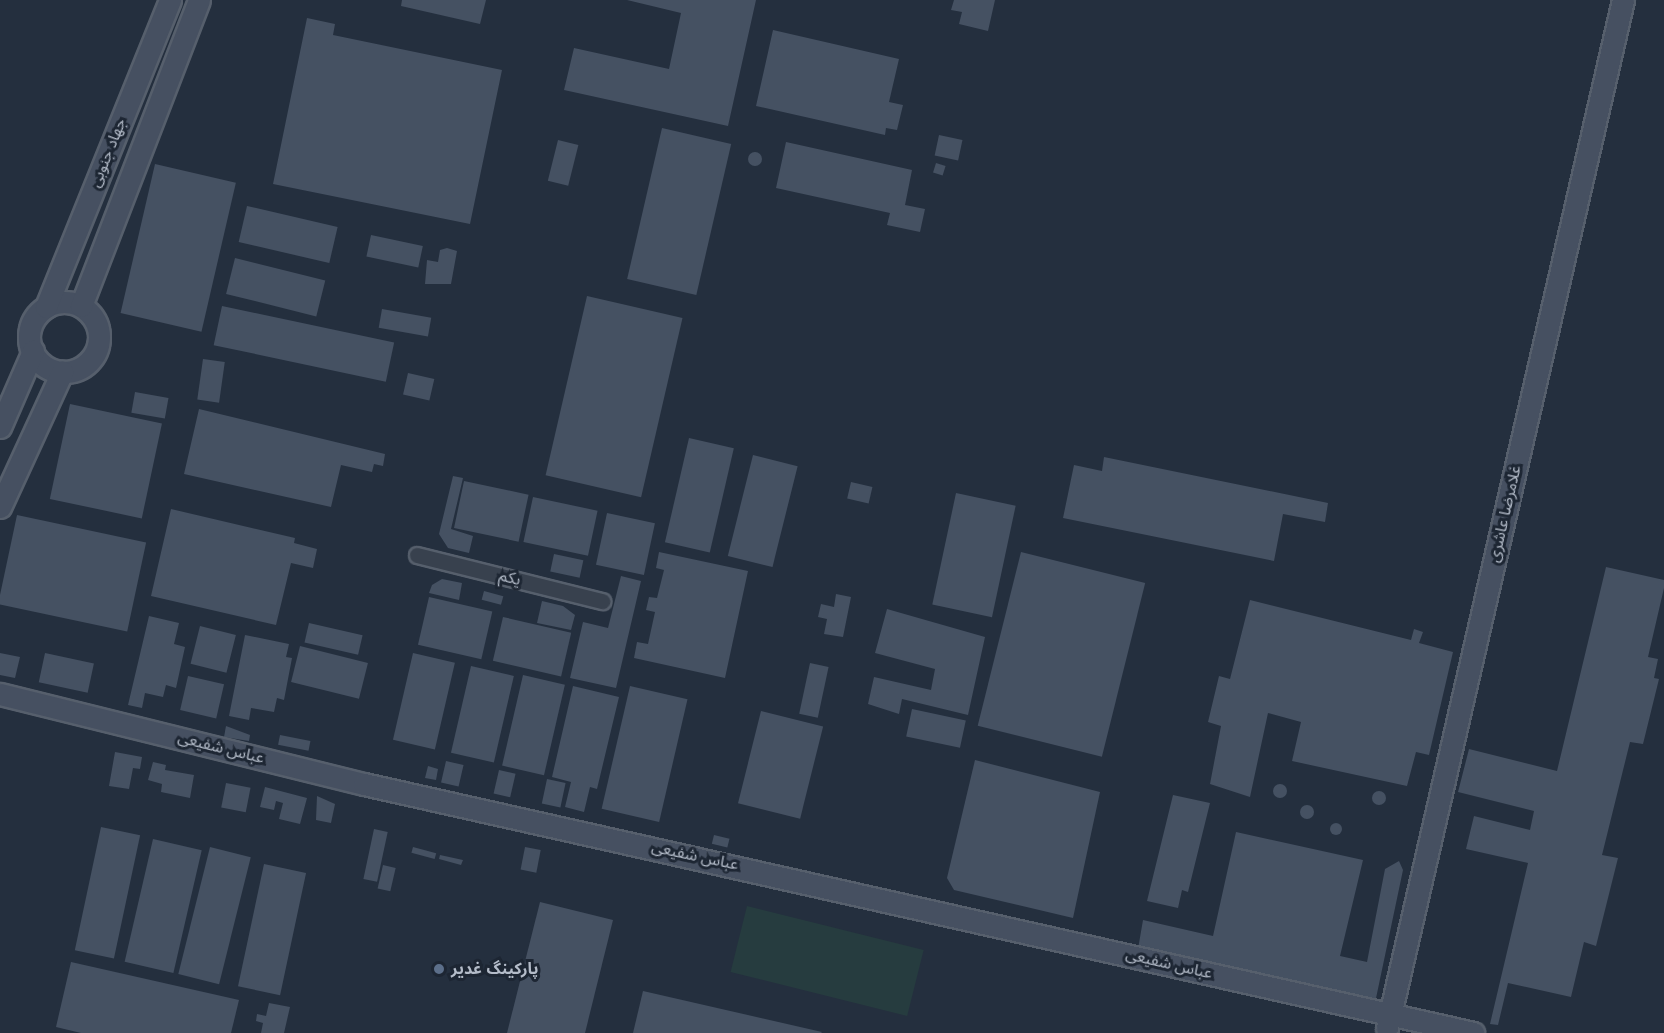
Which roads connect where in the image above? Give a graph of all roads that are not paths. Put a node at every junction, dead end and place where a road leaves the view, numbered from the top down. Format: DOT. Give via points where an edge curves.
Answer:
graph roads {
  1 [pos="170,0"];
  2 [pos="200,0"];
  3 [pos="1623,0"];
  4 [pos="81,306"];
  5 [pos="46,307"];
  6 [pos="33,351"];
  7 [pos="62,372"];
  8 [pos="0,427"];
  9 [pos="0,507"];
  10 [pos="417,555"];
  11 [pos="602,602"];
  12 [pos="0,694"];
  13 [pos="0,706"];
  14 [pos="1395,1025"];
  15 [pos="1473,1033"];
  1 -- 5 [label="main road, جهاد جنوبی"];
  2 -- 4 [label="main road, جهاد جنوبی"];
  3 -- 14 [label="main road, غلامرضا عاشری"];
  4 -- 5 [label="main road" via="58,302"];
  4 -- 7 [label="main road" via="98,327 98,346 81,368"];
  5 -- 6 [label="main road" via="29,332"];
  6 -- 7 [label="main road" via="48,368"];
  6 -- 8 [label="main road"];
  7 -- 9 [label="main road"];
  10 -- 11 [label="street, یکم"];
  12 -- 14 [label="main road, عباس شفیعی" via="364,784"];
  13 -- 14 [label="main road, عباس شفیعی" via="361,795"];
  14 -- 15 [label="main road"];
}
